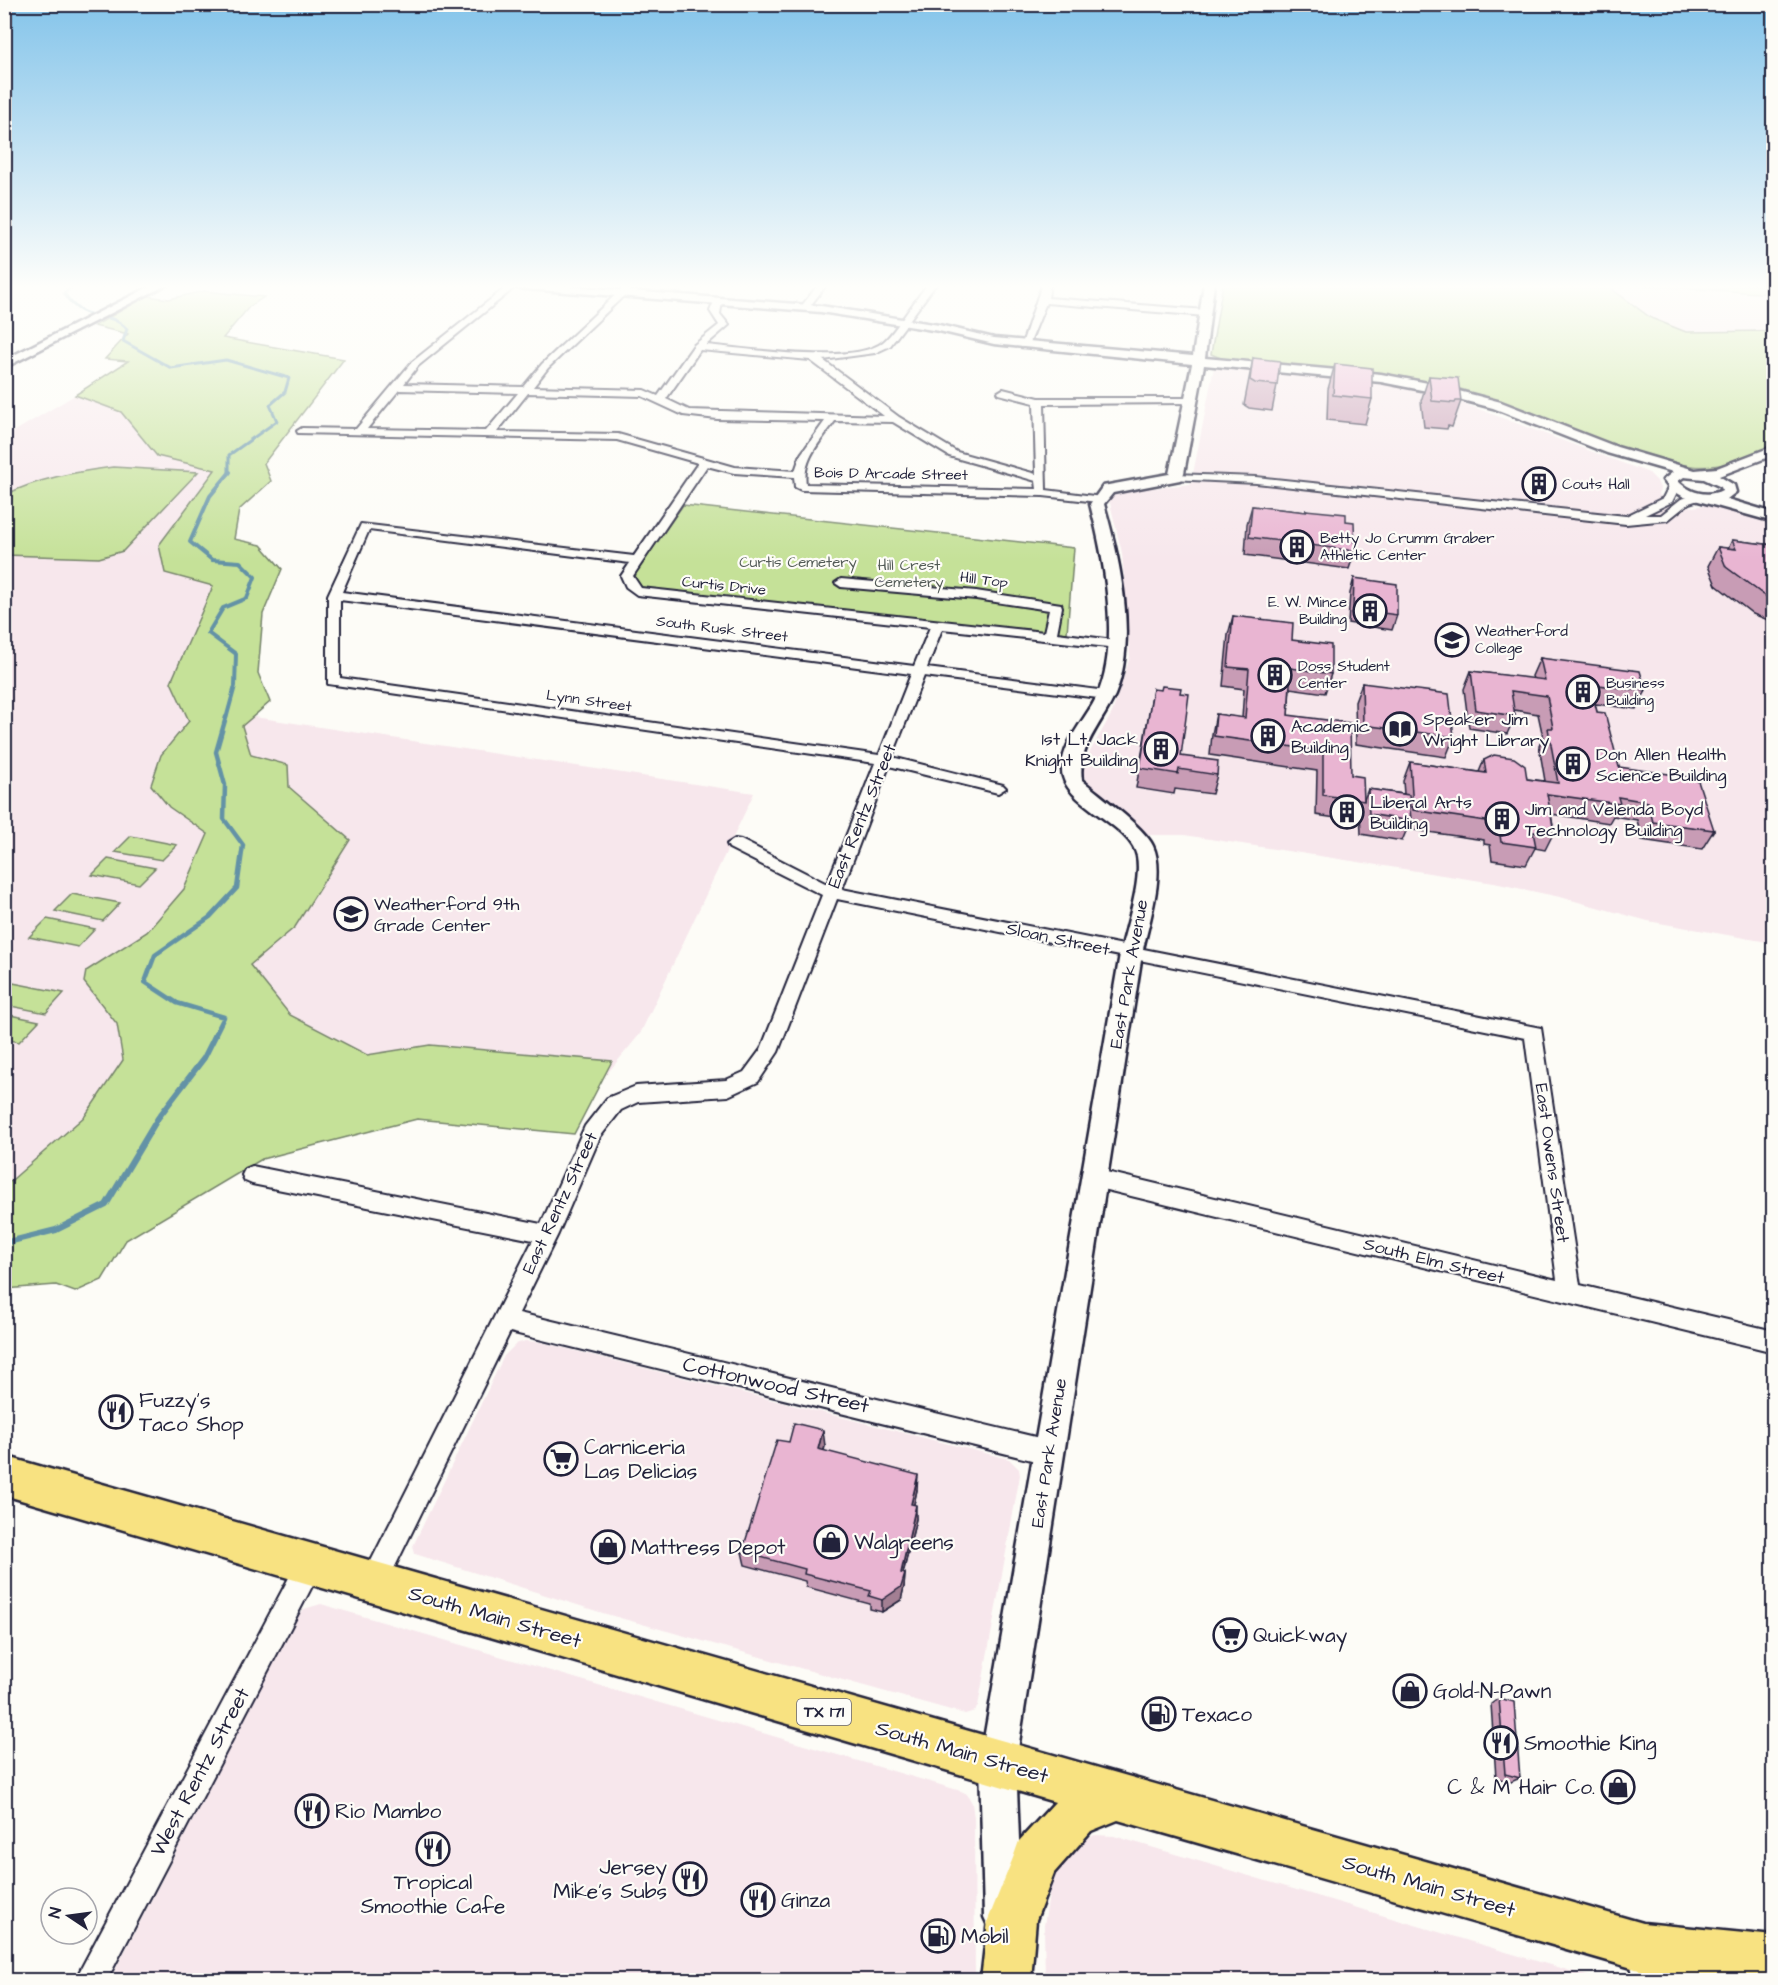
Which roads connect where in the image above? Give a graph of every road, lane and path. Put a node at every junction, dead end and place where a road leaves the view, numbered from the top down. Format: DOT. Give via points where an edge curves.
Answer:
graph roads {
  1 [pos="404,377"];
  2 [pos="537,377"];
  3 [pos="676,377"];
  4 [pos="839,377"];
  5 [pos="1196,377"];
  6 [pos="1367,377"];
  7 [pos="395,387"];
  8 [pos="524,390"];
  9 [pos="1004,392"];
  10 [pos="660,400"];
  11 [pos="1193,400"];
  12 [pos="1040,401"];
  13 [pos="1481,402"];
  14 [pos="896,419"];
  15 [pos="831,420"];
  16 [pos="302,431"];
  17 [pos="359,432"];
  18 [pos="489,434"];
  19 [pos="1773,450"];
  20 [pos="1773,459"];
  21 [pos="703,463"];
  22 [pos="1696,473"];
  23 [pos="799,474"];
  24 [pos="1175,477"];
  25 [pos="1041,479"];
  26 [pos="1673,485"];
  27 [pos="1729,489"];
  28 [pos="1043,493"];
  29 [pos="1706,497"];
  30 [pos="1098,499"];
  31 [pos="1773,513"];
  32 [pos="1773,518"];
  33 [pos="1626,520"];
  34 [pos="637,560"];
  35 [pos="841,583"];
  36 [pos="334,595"];
  37 [pos="937,625"];
  38 [pos="1050,637"];
  39 [pos="1117,644"];
  40 [pos="920,671"];
  41 [pos="1106,695"];
  42 [pos="885,760"];
  43 [pos="998,788"];
  44 [pos="735,844"];
  45 [pos="830,892"];
  46 [pos="1131,954"];
  47 [pos="1534,1033"];
  48 [pos="252,1175"];
  49 [pos="1094,1178"];
  50 [pos="547,1234"];
  51 [pos="1570,1294"];
  52 [pos="504,1320"];
  53 [pos="1773,1342"];
  54 [pos="1048,1452"];
  55 [pos="4,1475"];
  56 [pos="310,1564"];
  57 [pos="374,1582"];
  58 [pos="998,1762"];
  59 [pos="1119,1797"];
  60 [pos="1773,1961"];
  61 [pos="1646,1964"];
  62 [pos="90,1980"];
  63 [pos="1006,1980"];
  64 [pos="1713,1980"];
  1 -- 7 [label="street"];
  2 -- 8 [label="street"];
  3 -- 10 [label="street"];
  4 -- 14 [label="street"];
  5 -- 11 [label="street"];
  6 -- 13 [label="street" via="1438,389"];
  7 -- 8 [label="street"];
  7 -- 17 [label="street"];
  8 -- 10 [label="street" via="644,393"];
  8 -- 18 [label="street"];
  9 -- 12 [label="street"];
  10 -- 15 [label="street" via="687,413"];
  11 -- 12 [label="street"];
  11 -- 24 [label="street"];
  12 -- 25 [label="street"];
  13 -- 22 [label="street" via="1612,450"];
  13 -- 26 [label="street" via="1581,444 1645,465 1662,473"];
  14 -- 15 [label="street"];
  14 -- 25 [label="street" via="953,454"];
  15 -- 23 [label="street" via="806,454"];
  16 -- 17 [label="street, Bois D Arcade Street"];
  17 -- 18 [label="street, Bois D Arcade Street"];
  18 -- 21 [label="street, Bois D Arcade Street" via="618,437"];
  19 -- 22 [label="street" via="1723,472"];
  20 -- 27 [label="street" via="1737,476"];
  21 -- 23 [label="street, Bois D Arcade Street" via="766,474"];
  21 -- 34 [label="street"];
  22 -- 26 [label="street" via="1676,474 1670,480"];
  22 -- 27 [label="street" via="1715,478"];
  23 -- 28 [label="street, Bois D Arcade Street" via="801,487"];
  24 -- 30 [label="street" via="1108,489"];
  24 -- 33 [label="street" via="1256,480"];
  25 -- 28 [label="street"];
  26 -- 29 [label="street"];
  26 -- 33 [label="street" via="1668,500"];
  27 -- 29 [label="street" via="1721,497"];
  27 -- 31 [label="street" via="1744,501"];
  28 -- 30 [label="street, Bois D Arcade Street"];
  29 -- 32 [label="street"];
  29 -- 33 [label="street" via="1685,501 1664,518"];
  30 -- 39 [label="street, East Park Avenue" via="1112,558"];
  34 -- 36 [label="street, Lynn Street" via="365,526"];
  34 -- 37 [label="street, Curtis Drive" via="627,576 637,591 647,594"];
  35 -- 38 [label="street, Hill Top" via="976,595 1056,607"];
  36 -- 40 [label="street, South Rusk Street"];
  36 -- 42 [label="street, Lynn Street" via="333,681"];
  37 -- 38 [label="street, Curtis Drive"];
  37 -- 40 [label="street, East Rentz Street"];
  38 -- 39 [label="street, Curtis Drive"];
  39 -- 41 [label="street, East Park Avenue"];
  40 -- 41 [label="street, South Rusk Street"];
  40 -- 42 [label="street, East Rentz Street"];
  41 -- 46 [label="street, East Park Avenue" via="1074,752 1071,769 1073,782 1136,838 1147,856 1148,873"];
  42 -- 43 [label="street, Lynn Street"];
  42 -- 45 [label="street, East Rentz Street"];
  44 -- 45 [label="street, Sloan Street" via="764,855"];
  45 -- 46 [label="street, Sloan Street"];
  45 -- 50 [label="street, East Rentz Street" via="769,1052 751,1077 728,1088 636,1094 614,1104 592,1132"];
  46 -- 47 [label="street, Sloan Street"];
  46 -- 49 [label="street, East Park Avenue"];
  47 -- 51 [label="street, East Owens Street"];
  48 -- 50 [label="street"];
  49 -- 51 [label="street, South Elm Street"];
  49 -- 54 [label="street, East Park Avenue"];
  50 -- 52 [label="street, East Rentz Street"];
  51 -- 53 [label="street, South Elm Street"];
  52 -- 54 [label="street, Cottonwood Street"];
  52 -- 57 [label="street, East Rentz Street"];
  54 -- 58 [label="street, East Park Avenue"];
  55 -- 56 [label="main road, South Main Street / TX 171"];
  56 -- 57 [label="main road, South Main Street / TX 171"];
  56 -- 62 [label="street, West Rentz Street"];
  57 -- 58 [label="main road, South Main Street / TX 171"];
  58 -- 59 [label="main road, South Main Street / TX 171"];
  58 -- 63 [label="street, East Park Avenue"];
  59 -- 61 [label="main road, South Main Street / TX 171"];
  59 -- 63 [label="main road" via="1075,1814 1036,1858 1012,1920"];
  60 -- 61 [label="main road, South Main Street / TX 171"];
  61 -- 64 [label="main road, South Main Street / TX 171"];
}
